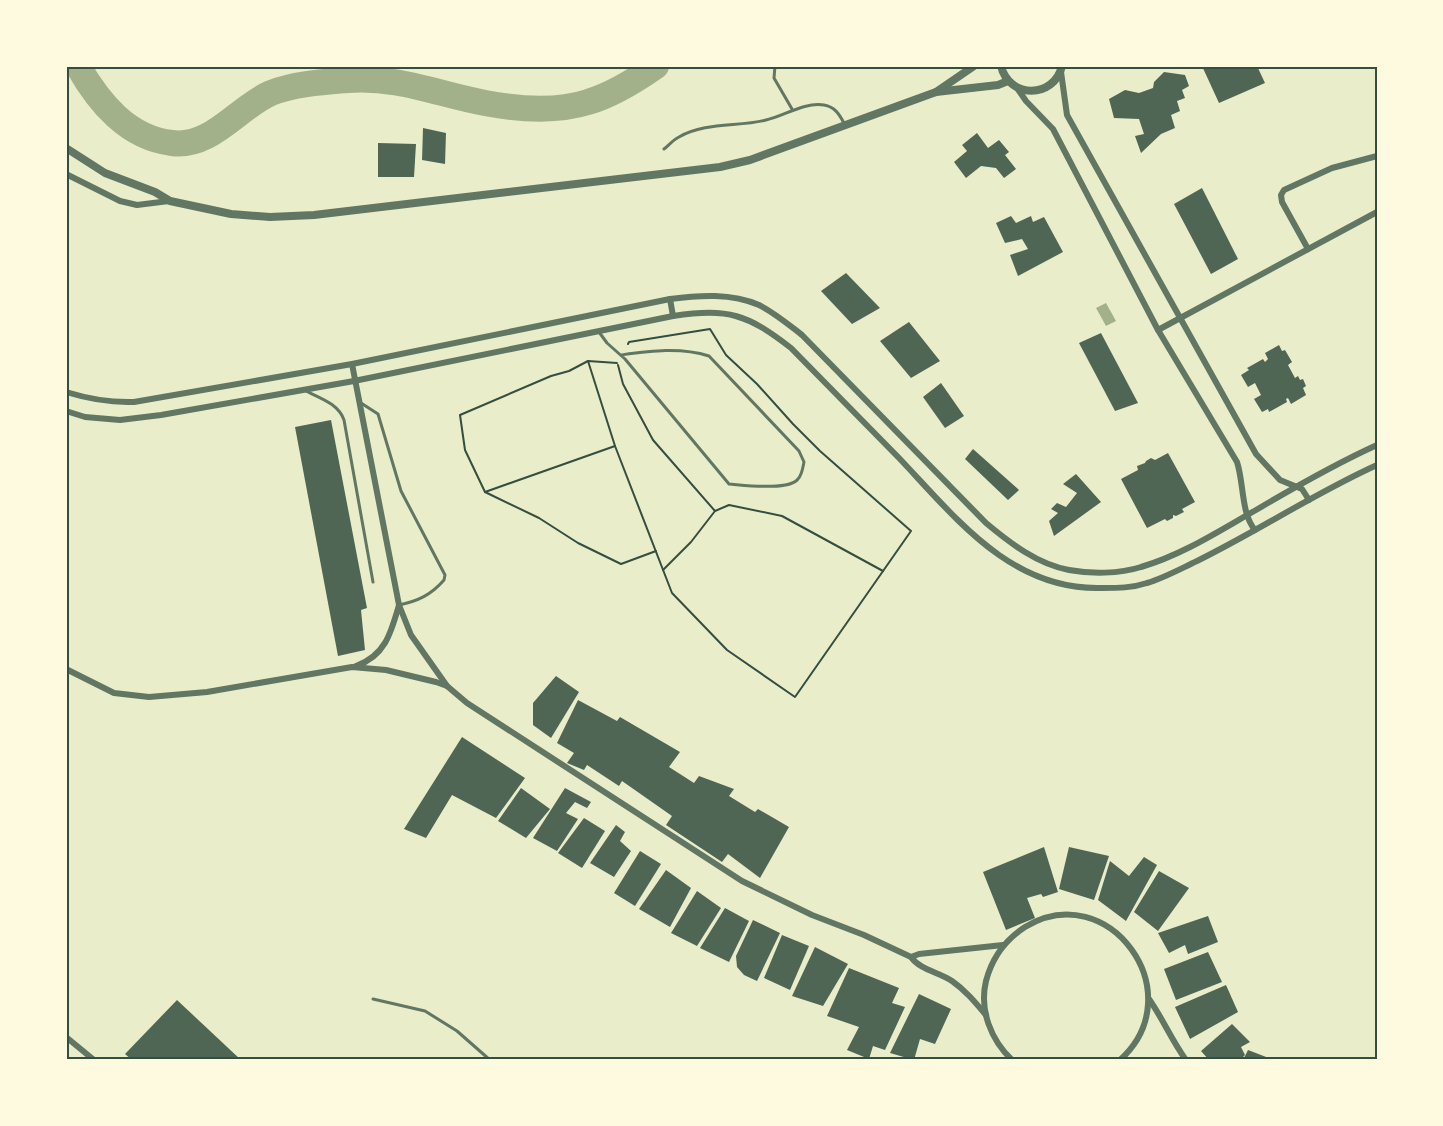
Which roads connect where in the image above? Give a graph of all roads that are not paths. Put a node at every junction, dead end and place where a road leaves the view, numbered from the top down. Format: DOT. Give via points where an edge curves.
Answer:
graph roads {
  1 [pos="775,66"];
  2 [pos="974,66"];
  3 [pos="1001,66"];
  4 [pos="1061,68"];
  5 [pos="1008,81"];
  6 [pos="1017,88"];
  7 [pos="936,92"];
  8 [pos="792,109"];
  9 [pos="845,125"];
  10 [pos="66,148"];
  11 [pos="664,149"];
  12 [pos="1377,156"];
  13 [pos="66,174"];
  14 [pos="170,201"];
  15 [pos="1377,212"];
  16 [pos="1308,249"];
  17 [pos="670,299"];
  18 [pos="673,316"];
  19 [pos="1181,318"];
  20 [pos="1158,330"];
  21 [pos="598,331"];
  22 [pos="621,355"];
  23 [pos="352,364"];
  24 [pos="354,381"];
  25 [pos="302,390"];
  26 [pos="66,392"];
  27 [pos="358,401"];
  28 [pos="66,411"];
  29 [pos="1377,445"];
  30 [pos="1377,465"];
  31 [pos="1296,486"];
  32 [pos="1309,500"];
  33 [pos="1247,515"];
  34 [pos="1255,530"];
  35 [pos="372,582"];
  36 [pos="399,605"];
  37 [pos="352,668"];
  38 [pos="66,669"];
  39 [pos="447,687"];
  40 [pos="1003,945"];
  41 [pos="911,957"];
  42 [pos="373,999"];
  43 [pos="1149,999"];
  44 [pos="986,1015"];
  45 [pos="66,1036"];
  46 [pos="94,1060"];
  47 [pos="490,1060"];
  48 [pos="1012,1060"];
  49 [pos="1120,1060"];
  50 [pos="1186,1060"];
  1 -- 8 [label="lane" via="774,78"];
  2 -- 7 [label="street"];
  3 -- 5 [label="street"];
  4 -- 6 [label="street" via="1053,83 1040,91"];
  4 -- 19 [label="street" via="1067,115"];
  5 -- 6 [label="street"];
  5 -- 7 [label="street" via="998,86"];
  6 -- 20 [label="street" via="1053,129"];
  7 -- 9 [label="street"];
  8 -- 9 [label="lane" via="821,104 831,107"];
  8 -- 11 [label="lane" via="767,120 701,129 679,137"];
  9 -- 14 [label="street" via="720,167 314,215 231,214"];
  10 -- 14 [label="street" via="105,173"];
  12 -- 16 [label="street" via="1332,168 1284,190 1282,202"];
  13 -- 14 [label="street" via="120,201 137,205"];
  15 -- 16 [label="street"];
  16 -- 19 [label="street"];
  17 -- 18 [label="street"];
  17 -- 23 [label="street"];
  17 -- 33 [label="street" via="740,299 776,315 802,335 986,523 1027,553 1066,570 1141,568"];
  18 -- 21 [label="street"];
  18 -- 34 [label="street" via="736,315 767,329 791,348 974,535 995,553 1042,579 1085,589 1126,588 1164,577"];
  19 -- 20 [label="street"];
  19 -- 31 [label="street" via="1256,454 1280,480"];
  20 -- 33 [label="street" via="1237,462"];
  21 -- 22 [label="lane"];
  21 -- 24 [label="street"];
  22 -- 22 [label="lane" via="729,484 780,486 800,478 804,462 799,451 709,356 660,350"];
  23 -- 24 [label="street"];
  23 -- 26 [label="street" via="134,402 92,400"];
  24 -- 25 [label="street"];
  24 -- 27 [label="street"];
  25 -- 28 [label="street" via="120,420"];
  25 -- 35 [label="lane" via="335,405 342,413"];
  27 -- 36 [label="street"];
  27 -- 36 [label="lane" via="378,414 401,491 444,575 444,580 428,596"];
  29 -- 31 [label="street"];
  30 -- 32 [label="street"];
  31 -- 32 [label="street"];
  31 -- 33 [label="street"];
  32 -- 34 [label="street"];
  33 -- 34 [label="street"];
  36 -- 37 [label="street" via="378,655"];
  36 -- 39 [label="street" via="411,635"];
  37 -- 38 [label="street" via="207,692 150,697 114,693"];
  37 -- 39 [label="street" via="414,675"];
  39 -- 41 [label="street" via="742,881"];
  40 -- 41 [label="street"];
  40 -- 43 [label="street" via="1015,933 1045,919 1070,916 1095,921 1117,933 1135,951 1148,982"];
  40 -- 44 [label="street" via="985,985"];
  41 -- 44 [label="street" via="915,963 963,989"];
  42 -- 47 [label="lane" via="425,1011 457,1031"];
  43 -- 49 [label="street" via="1140,1034"];
  43 -- 50 [label="street"];
  44 -- 48 [label="street" via="999,1046"];
  45 -- 46 [label="street"];
}
